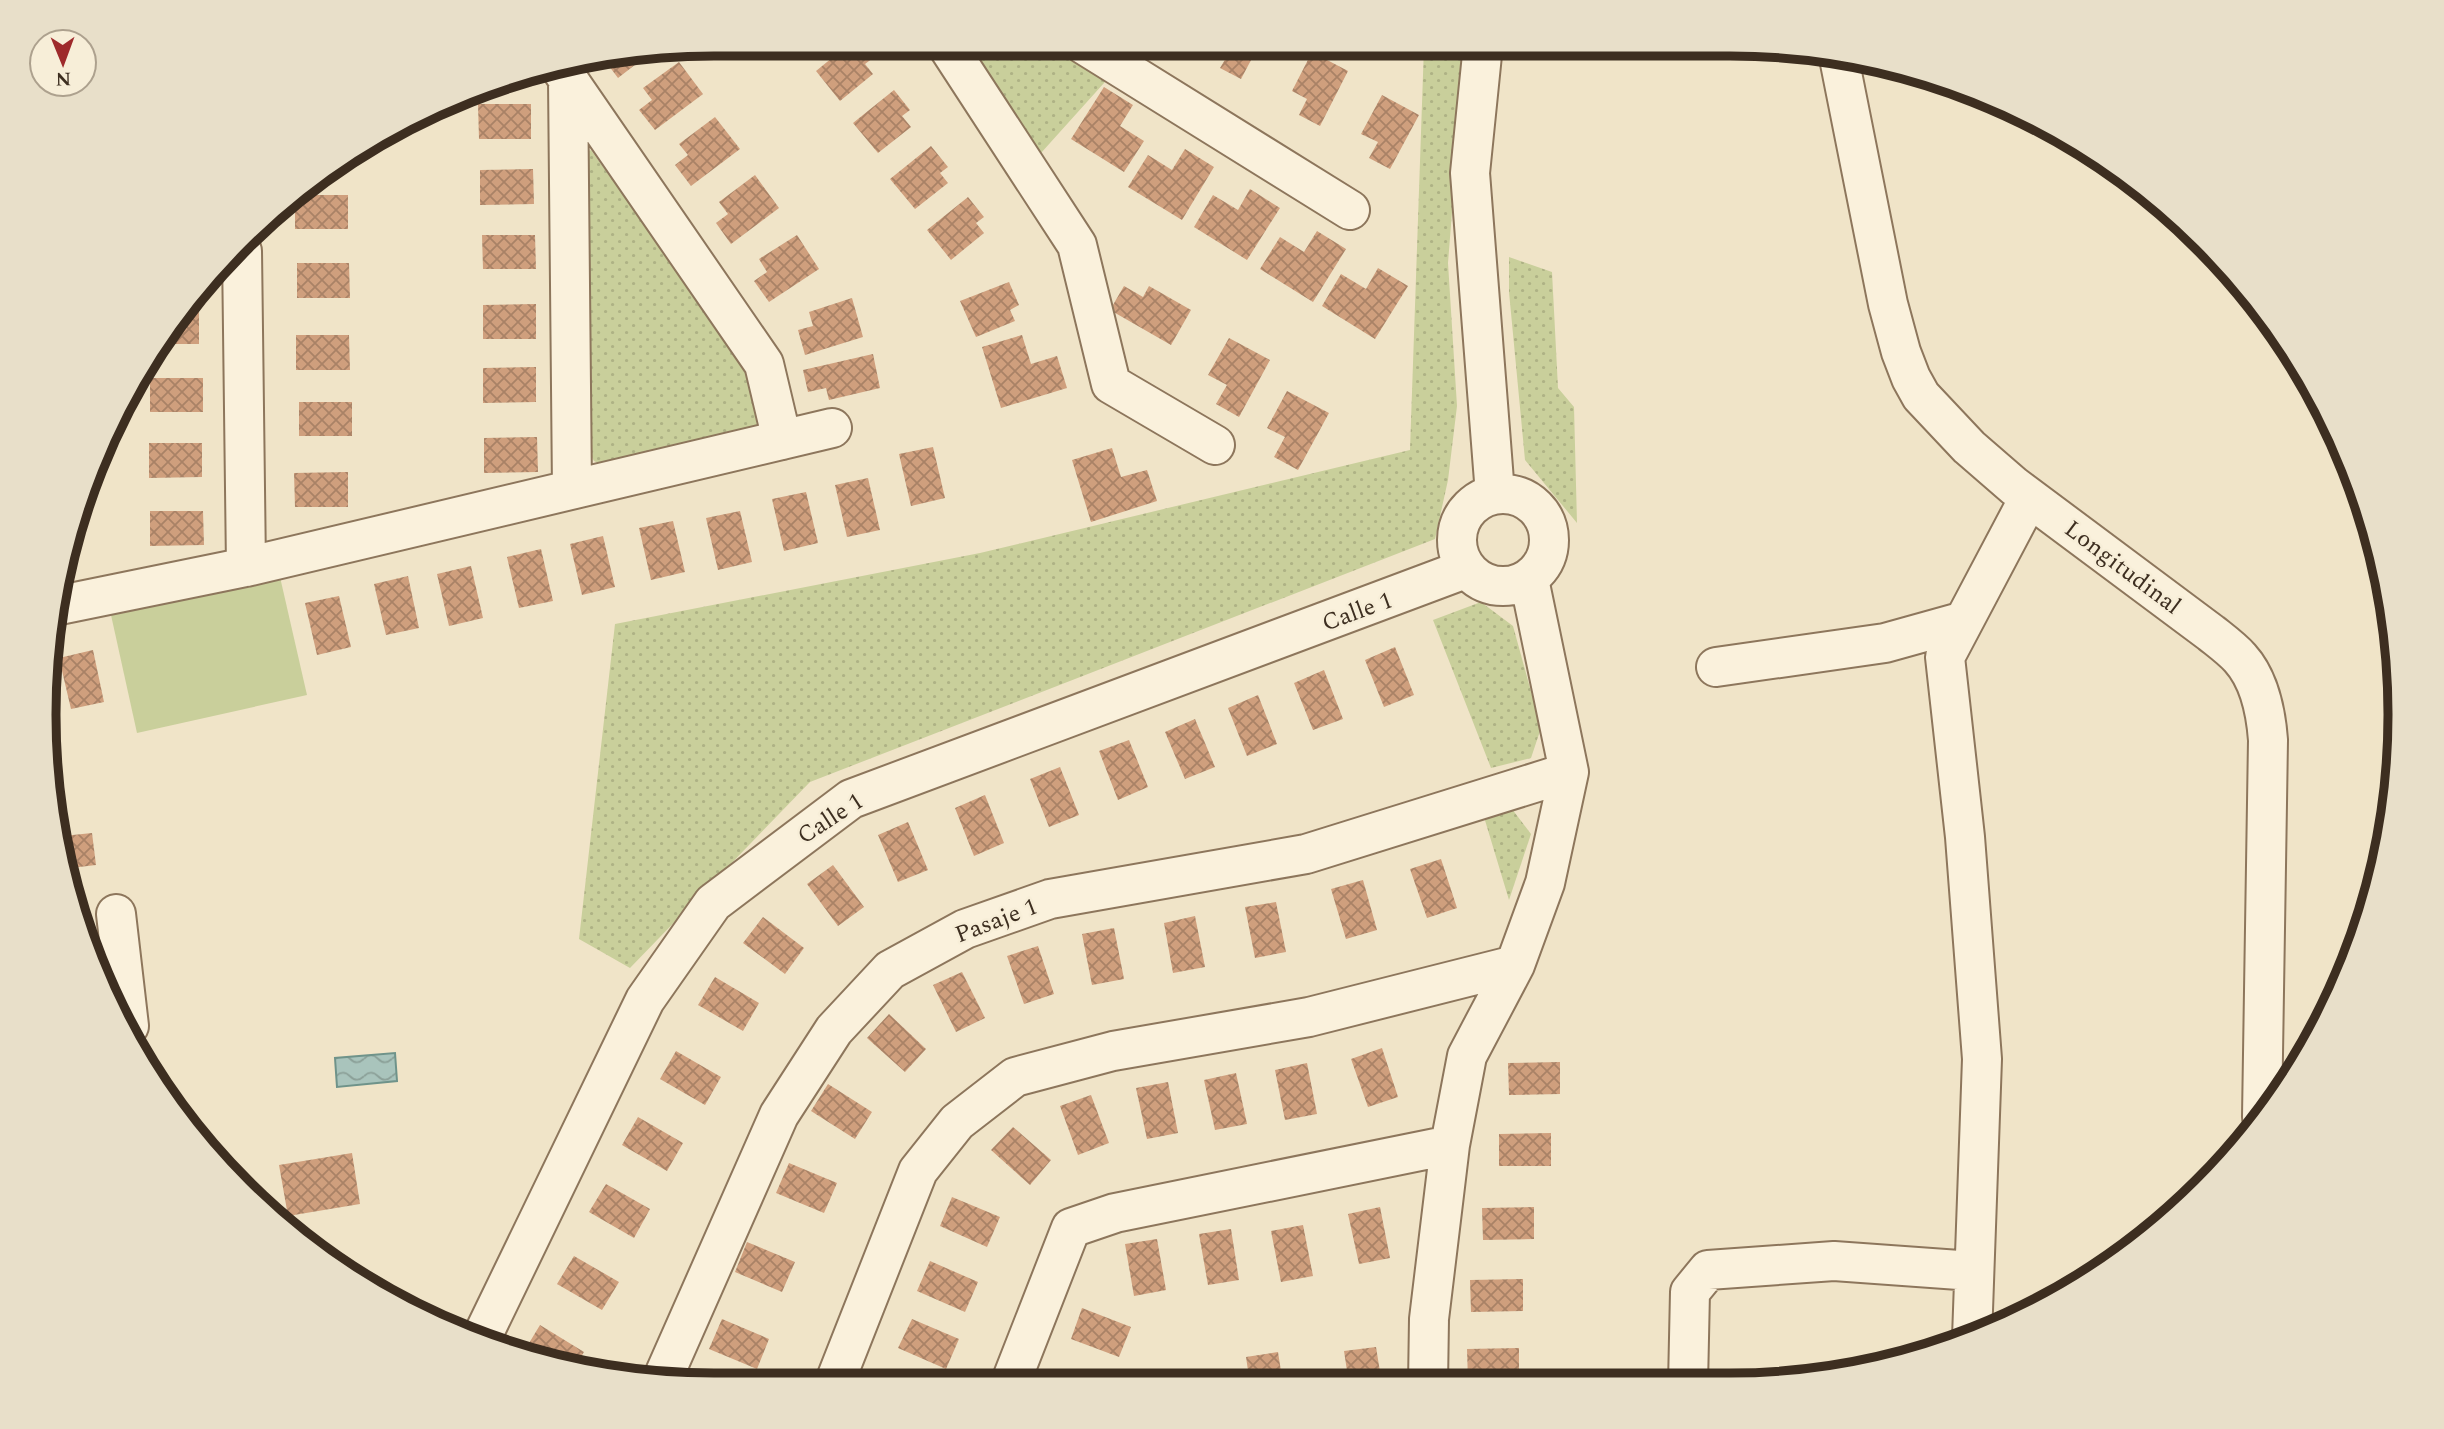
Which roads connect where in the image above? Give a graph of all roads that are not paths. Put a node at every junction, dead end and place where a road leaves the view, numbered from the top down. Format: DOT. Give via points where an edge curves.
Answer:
graph roads {
  1 [pos="954,56"];
  2 [pos="1102,56"];
  3 [pos="1482,56"];
  4 [pos="1841,66"];
  5 [pos="564,74"];
  6 [pos="1350,210"];
  7 [pos="242,256"];
  8 [pos="832,429"];
  9 [pos="782,440"];
  10 [pos="1215,445"];
  11 [pos="572,489"];
  12 [pos="1495,494"];
  13 [pos="2029,498"];
  14 [pos="246,567"];
  15 [pos="1465,569"];
  16 [pos="1529,579"];
  17 [pos="66,604"];
  18 [pos="1964,621"];
  19 [pos="1716,667"];
  20 [pos="1569,772"];
  21 [pos="116,914"];
  22 [pos="1516,965"];
  23 [pos="127,1013"];
  24 [pos="2262,1101"];
  25 [pos="1450,1145"];
  26 [pos="1973,1271"];
  27 [pos="1972,1326"];
  28 [pos="484,1331"];
  29 [pos="667,1371"];
  30 [pos="838,1373"];
  31 [pos="1014,1373"];
  32 [pos="1428,1373"];
  33 [pos="1688,1373"];
  1 -- 10 [label="street" via="1077,245 1111,384"];
  2 -- 6 [label="street"];
  3 -- 12 [label="street" via="1470,173"];
  4 -- 13 [label="street, Longitudinal" via="1888,303 1911,378 1921,396 1969,447"];
  5 -- 9 [label="street" via="764,364"];
  5 -- 11 [label="street"];
  7 -- 14 [label="street"];
  8 -- 9 [label="street"];
  9 -- 11 [label="street"];
  11 -- 14 [label="street"];
  12 -- 15 [label="street" via="1473,504 1459,523 1457,547"];
  12 -- 16 [label="street" via="1530,502 1549,532 1549,550 1542,567"];
  13 -- 18 [label="street"];
  13 -- 24 [label="street, Longitudinal" via="2211,633 2242,659 2257,688 2268,740"];
  14 -- 17 [label="street"];
  15 -- 16 [label="street" via="1495,586"];
  15 -- 28 [label="street, Calle 1" via="851,799 713,903 645,1000"];
  16 -- 20 [label="street"];
  18 -- 19 [label="street" via="1885,643"];
  18 -- 26 [label="street" via="1945,657 1982,1059"];
  20 -- 22 [label="street" via="1545,884"];
  20 -- 29 [label="street, Pasaje 1" via="1306,854 1050,900 965,929 890,970 834,1030 779,1115"];
  21 -- 23 [label="street"];
  22 -- 25 [label="street" via="1467,1056"];
  22 -- 30 [label="street" via="1309,1017 1112,1051 1015,1077 957,1122 918,1171"];
  25 -- 31 [label="street" via="1115,1213 1071,1228"];
  25 -- 32 [label="street" via="1429,1319"];
  26 -- 27 [label="street"];
  26 -- 33 [label="street" via="1834,1261 1707,1269 1690,1293"];
}
